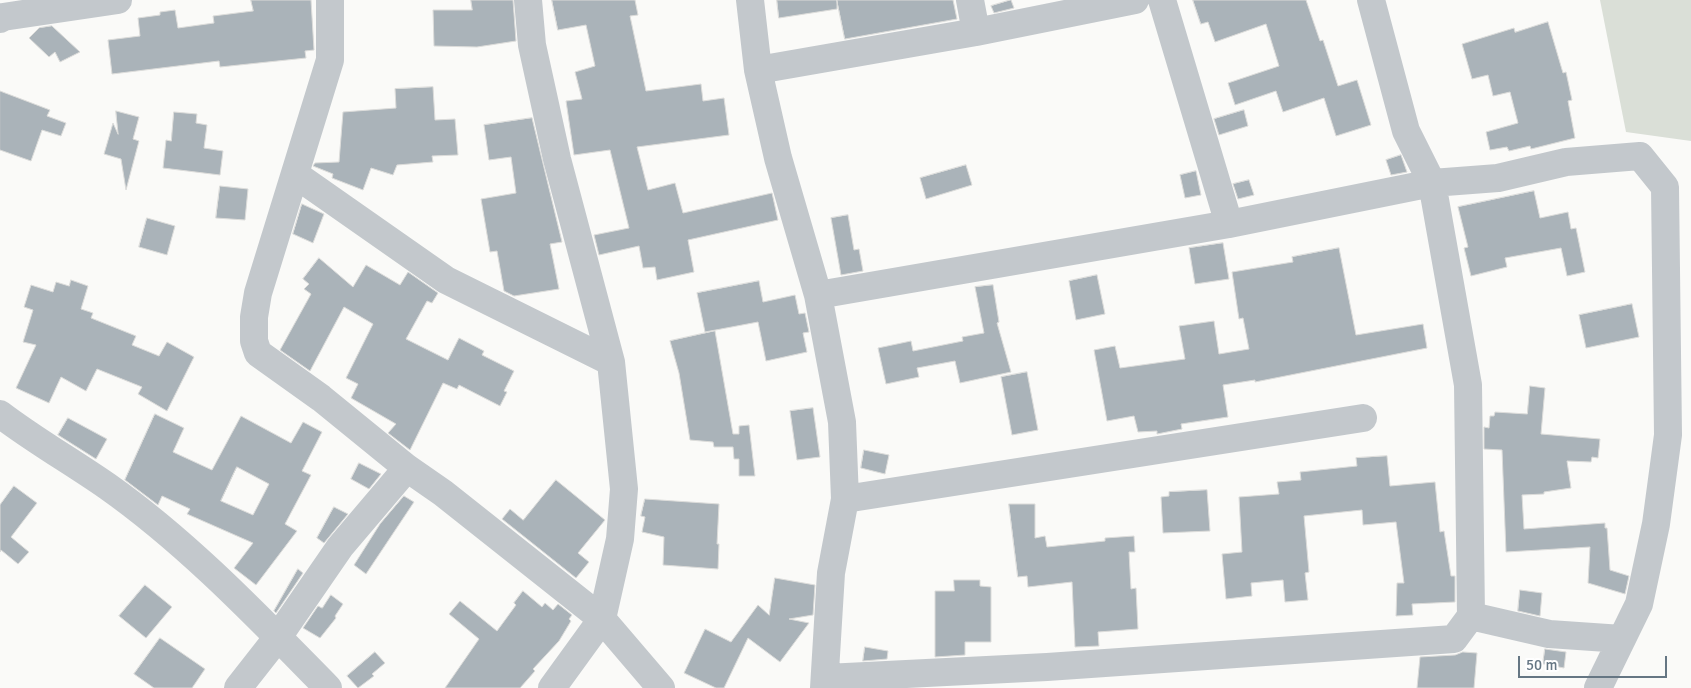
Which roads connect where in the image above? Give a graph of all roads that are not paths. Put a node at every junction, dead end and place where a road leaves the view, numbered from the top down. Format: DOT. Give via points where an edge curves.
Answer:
graph roads {
  1 [pos="118,0"];
  2 [pos="330,0"];
  3 [pos="528,0"];
  4 [pos="750,0"];
  5 [pos="970,0"];
  6 [pos="1135,0"];
  7 [pos="1162,0"];
  8 [pos="1371,0"];
  9 [pos="1,16"];
  10 [pos="976,32"];
  11 [pos="758,70"];
  12 [pos="296,175"];
  13 [pos="1432,183"];
  14 [pos="1229,224"];
  15 [pos="818,295"];
  16 [pos="611,362"];
  17 [pos="0,414"];
  18 [pos="1680,414"];
  19 [pos="1363,418"];
  20 [pos="407,468"];
  21 [pos="845,499"];
  22 [pos="1471,616"];
  23 [pos="602,619"];
  24 [pos="278,637"];
  25 [pos="1622,639"];
  26 [pos="825,683"];
  27 [pos="238,688"];
  28 [pos="328,688"];
  29 [pos="552,688"];
  30 [pos="661,688"];
  31 [pos="1598,688"];
  1 -- 9 [label="street"];
  2 -- 12 [label="street" via="330,60"];
  3 -- 16 [label="street" via="532,45 557,159"];
  4 -- 11 [label="street"];
  5 -- 10 [label="street"];
  6 -- 10 [label="street"];
  7 -- 14 [label="street"];
  8 -- 13 [label="street" via="1406,131"];
  10 -- 11 [label="street"];
  11 -- 15 [label="street" via="778,158"];
  12 -- 16 [label="street" via="446,280"];
  12 -- 20 [label="street" via="258,294 254,341 258,353 322,398"];
  13 -- 14 [label="street"];
  13 -- 18 [label="street" via="1498,178 1566,162 1640,156 1665,187"];
  13 -- 22 [label="street" via="1468,385"];
  14 -- 15 [label="street"];
  15 -- 21 [label="street" via="842,422"];
  16 -- 23 [label="street" via="624,489 620,539"];
  17 -- 24 [label="street" via="108,487 197,559"];
  18 -- 25 [label="street" via="1668,435 1656,524 1639,604"];
  19 -- 21 [label="street"];
  20 -- 23 [label="street"];
  20 -- 24 [label="street" via="340,547"];
  21 -- 26 [label="street" via="831,573"];
  22 -- 25 [label="street" via="1549,634"];
  22 -- 26 [label="street" via="1454,639 1431,642"];
  23 -- 29 [label="street"];
  23 -- 30 [label="street"];
  24 -- 27 [label="street"];
  24 -- 28 [label="street"];
  25 -- 31 [label="street"];
}
